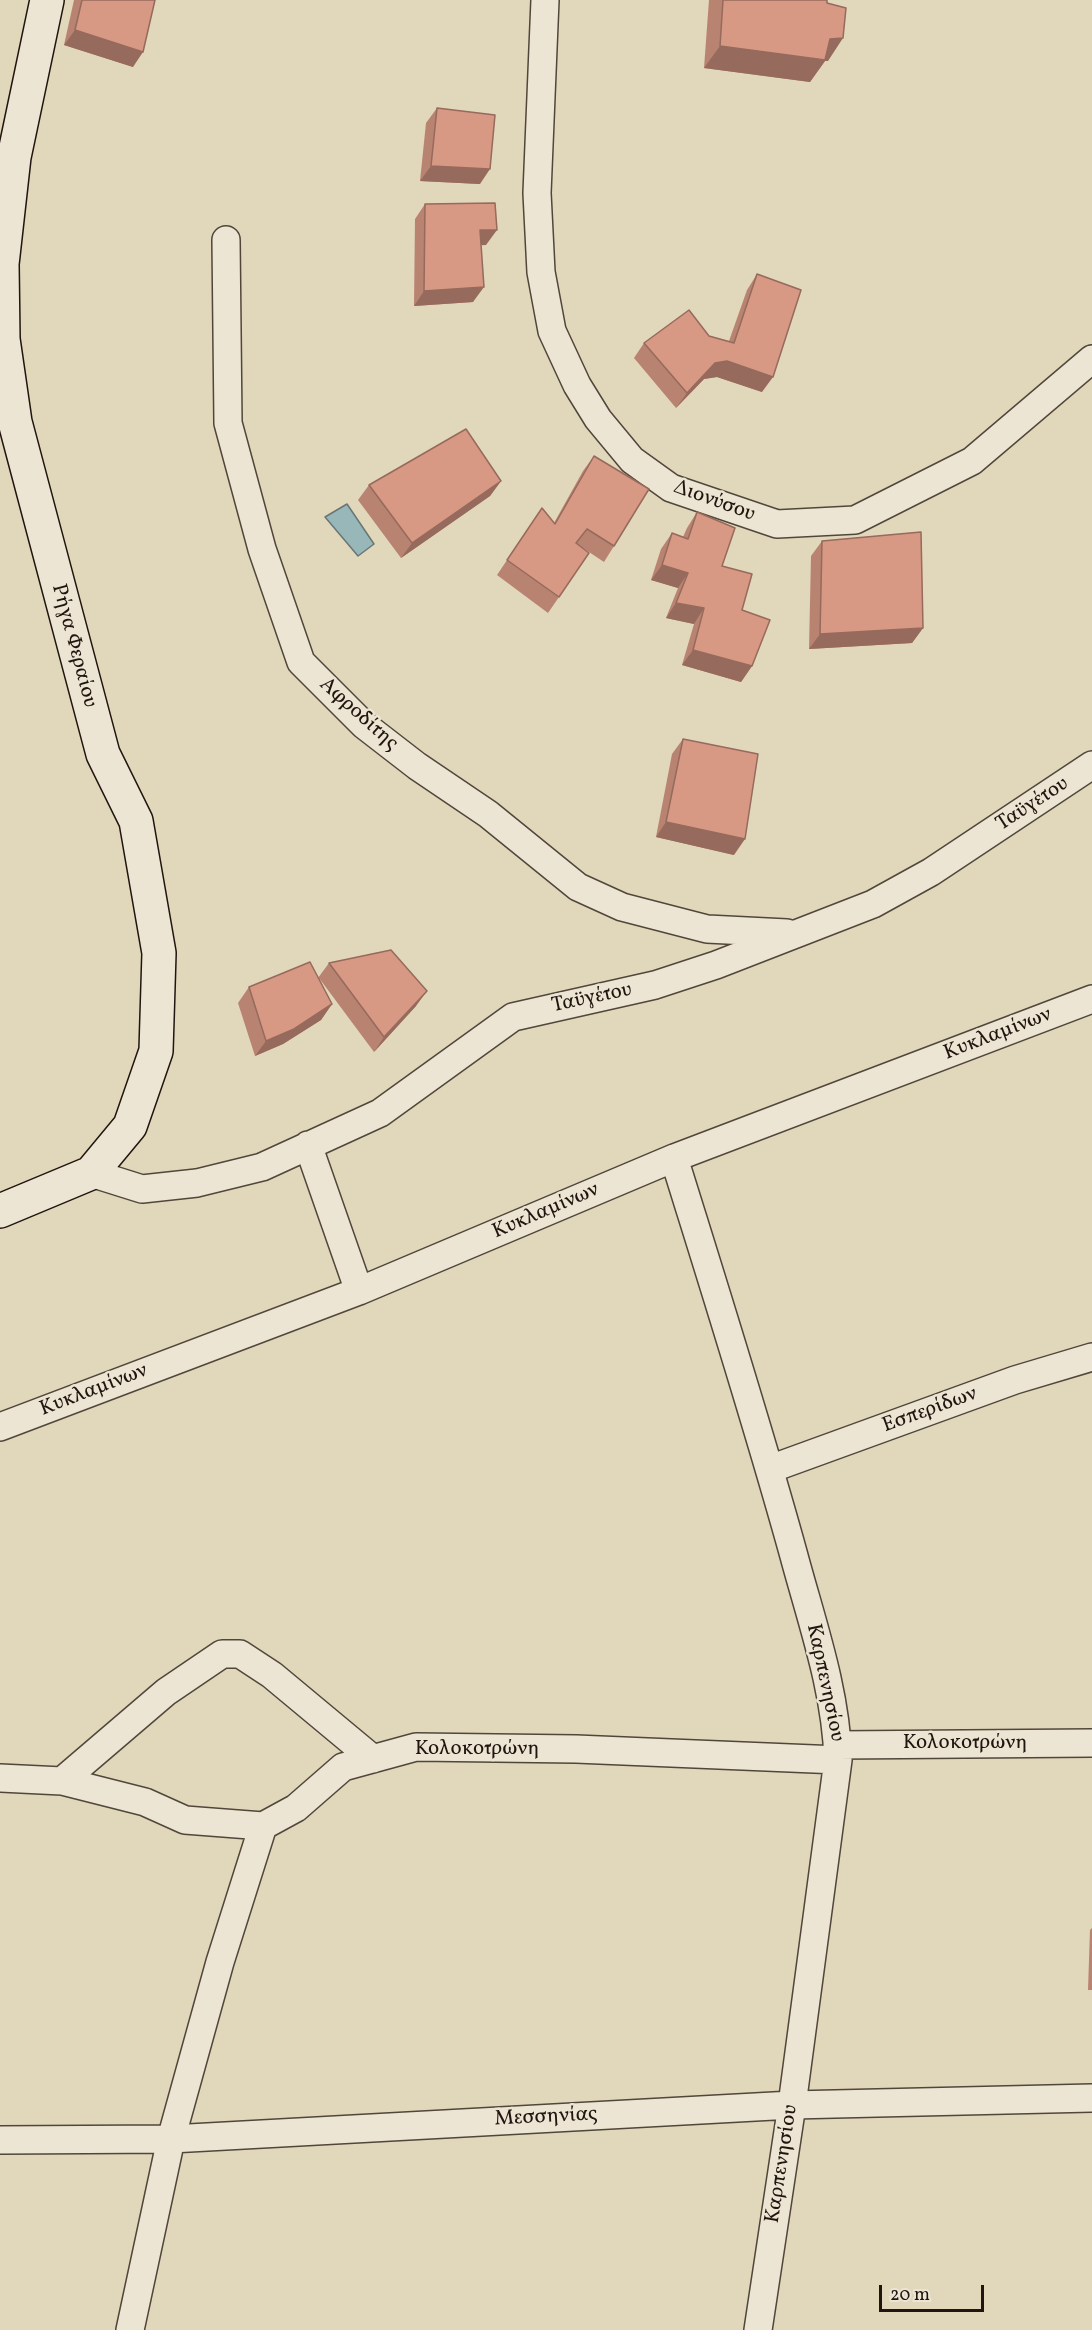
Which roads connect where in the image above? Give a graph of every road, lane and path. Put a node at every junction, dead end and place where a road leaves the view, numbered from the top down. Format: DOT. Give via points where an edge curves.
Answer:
graph roads {
  1 [pos="47,0"];
  2 [pos="545,0"];
  3 [pos="226,240"];
  4 [pos="1092,359"];
  5 [pos="1089,767"];
  6 [pos="800,933"];
  7 [pos="1092,999"];
  8 [pos="308,1145"];
  9 [pos="674,1158"];
  10 [pos="91,1173"];
  11 [pos="0,1211"];
  12 [pos="359,1291"];
  13 [pos="1092,1357"];
  14 [pos="0,1427"];
  15 [pos="770,1469"];
  16 [pos="1092,1743"];
  17 [pos="838,1753"];
  18 [pos="373,1759"];
  19 [pos="0,1778"];
  20 [pos="62,1781"];
  21 [pos="263,1826"];
  22 [pos="1092,2098"];
  23 [pos="792,2105"];
  24 [pos="171,2139"];
  25 [pos="0,2140"];
  26 [pos="130,2330"];
  27 [pos="758,2330"];
  1 -- 10 [label="street, Ρήγα Φεραίου" via="14,157 2,264 3,339 15,422 103,754 136,821 159,953 156,1051 130,1126"];
  2 -- 4 [label="street, Διονύσου" via="537,193 540,272 552,331 598,419 632,460 671,488 777,524 855,520 972,461"];
  3 -- 6 [label="street, Αφροδίτης" via="228,423 262,549 301,662 364,725 488,814 578,887 622,907 707,929"];
  5 -- 6 [label="street, Ταϋγέτου" via="931,872 873,904"];
  6 -- 8 [label="street, Ταϋγέτου" via="655,985 513,1017 380,1113"];
  7 -- 9 [label="street, Κυκλαμίνων"];
  8 -- 10 [label="street, Ταϋγέτου" via="262,1167 197,1183 142,1189"];
  8 -- 12 [label="street"];
  9 -- 12 [label="street, Κυκλαμίνων"];
  9 -- 15 [label="street, Καρπενησίου"];
  10 -- 11 [label="street, Ρήγα Φεραίου"];
  12 -- 14 [label="street, Κυκλαμίνων"];
  13 -- 15 [label="street, Εσπερίδων" via="1015,1380"];
  15 -- 17 [label="street, Καρπενησίου" via="827,1678"];
  16 -- 17 [label="street, Κολοκοτρώνη"];
  17 -- 18 [label="street, Κολοκοτρώνη" via="416,1747"];
  17 -- 23 [label="street, Καρπενησίου"];
  18 -- 20 [label="street" via="272,1675 240,1654 222,1654 166,1692"];
  18 -- 21 [label="street, Κολοκοτρώνη" via="343,1767 296,1808"];
  19 -- 20 [label="street"];
  20 -- 21 [label="street" via="145,1802 185,1820"];
  21 -- 24 [label="street"];
  22 -- 23 [label="street, Μεσσηνίας"];
  23 -- 24 [label="street, Μεσσηνίας"];
  23 -- 27 [label="street, Καρπενησίου"];
  24 -- 25 [label="street, Μεσσηνίας"];
  24 -- 26 [label="street"];
}
